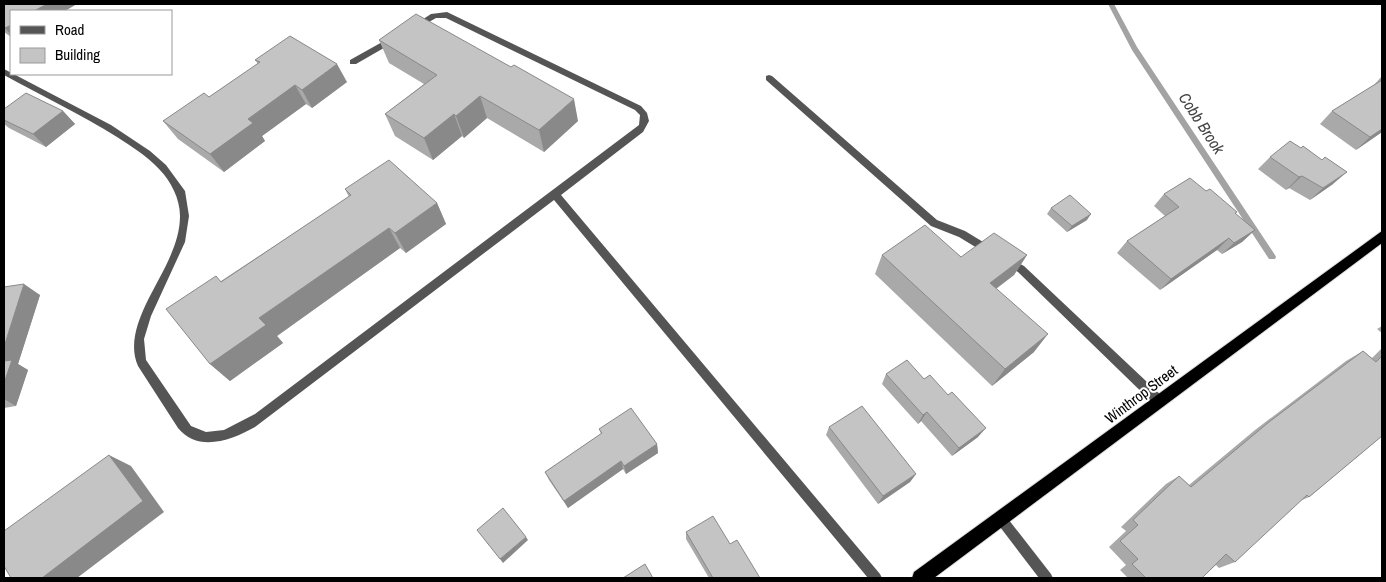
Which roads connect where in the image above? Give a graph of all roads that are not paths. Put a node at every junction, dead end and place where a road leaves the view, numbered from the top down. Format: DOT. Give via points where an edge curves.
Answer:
graph roads {
  1 [pos="353,62"];
  2 [pos="4,72"];
  3 [pos="770,78"];
  4 [pos="554,194"];
  5 [pos="1382,236"];
  6 [pos="1160,402"];
  7 [pos="1001,519"];
  8 [pos="876,578"];
  9 [pos="920,578"];
  10 [pos="1047,578"];
  1 -- 4 [label="street" via="434,16 447,15 641,110 645,118 640,130"];
  2 -- 4 [label="street" via="113,132 164,167 175,182 184,209 184,224 177,251 144,322 139,339 140,353 141,360 181,422 195,435 231,434 260,418"];
  3 -- 6 [label="street" via="934,223 962,234 1021,269"];
  4 -- 8 [label="street"];
  5 -- 6 [label="highway, Winthrop Street"];
  6 -- 7 [label="highway, Winthrop Street"];
  7 -- 9 [label="highway, Winthrop Street"];
  7 -- 10 [label="street"];
}
